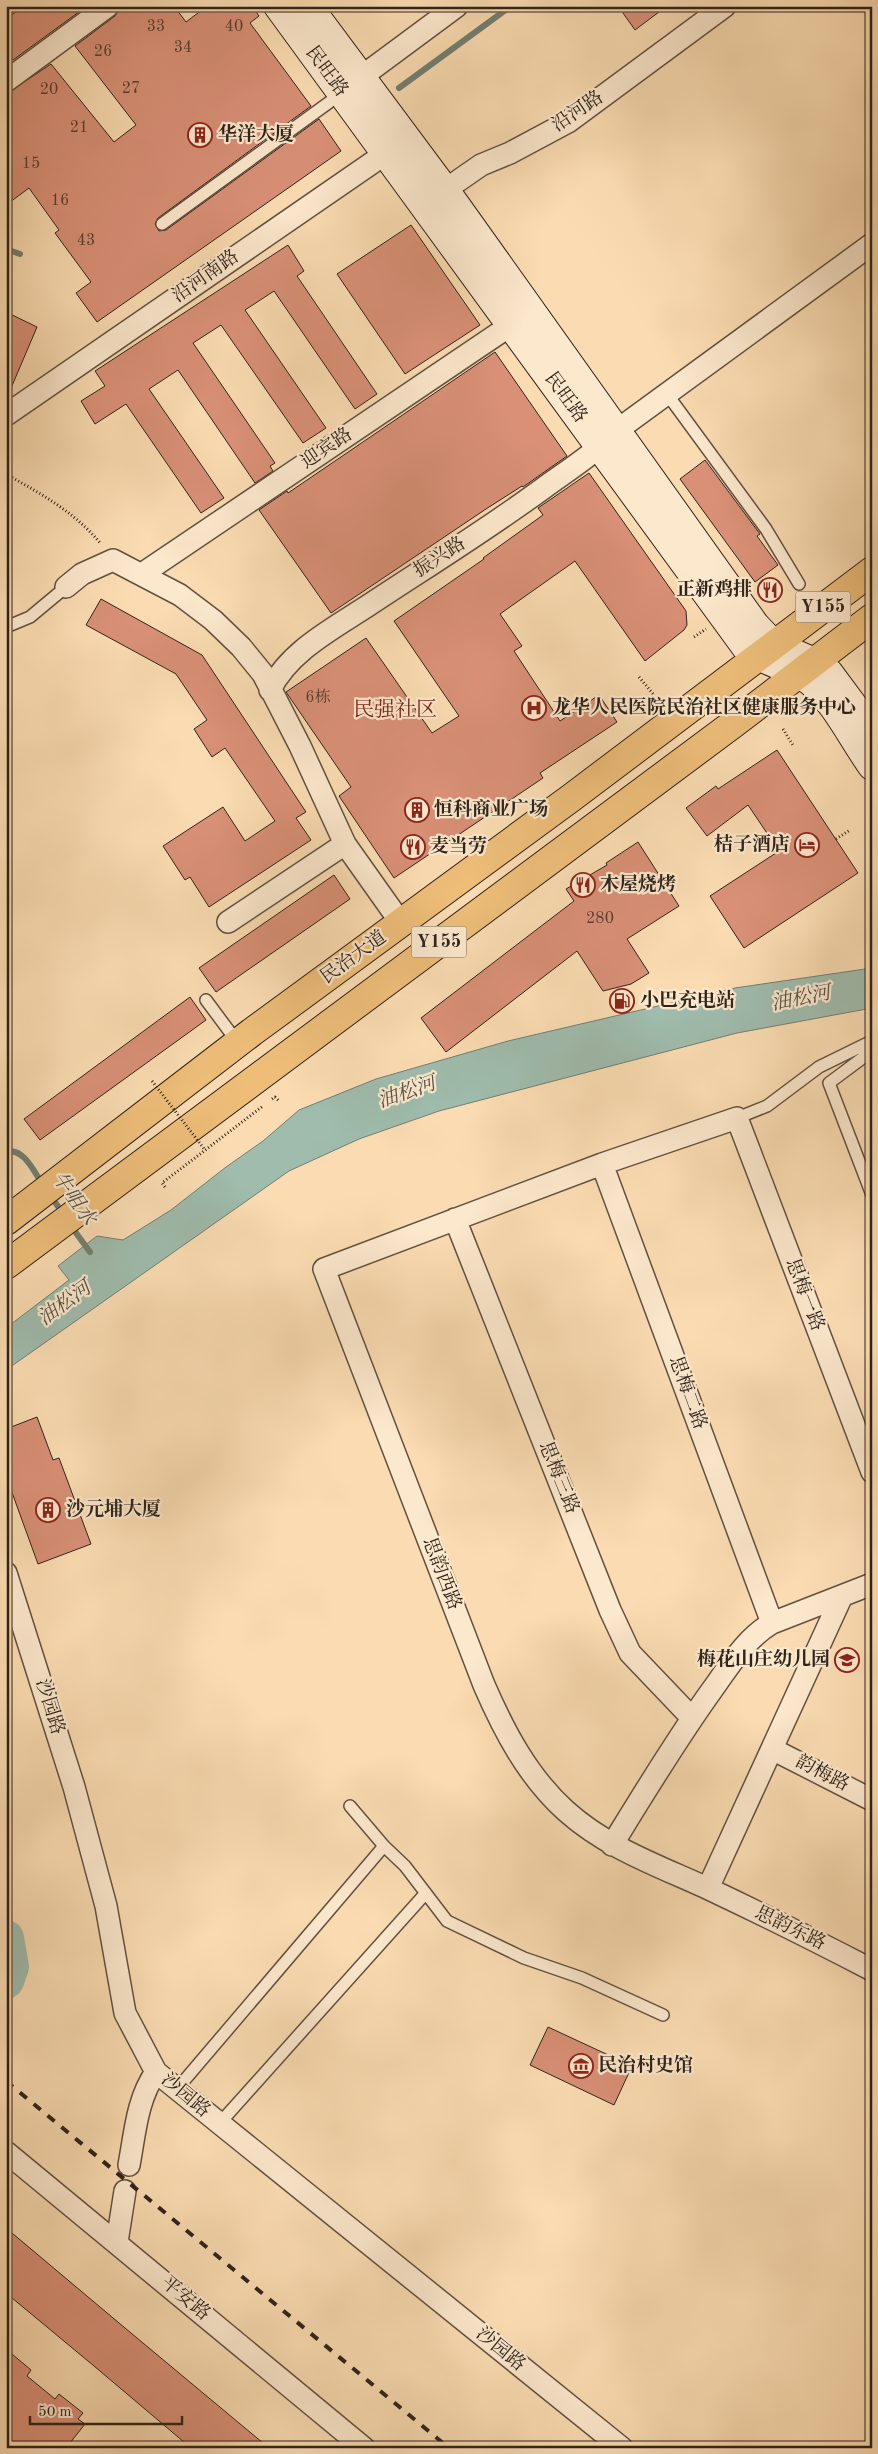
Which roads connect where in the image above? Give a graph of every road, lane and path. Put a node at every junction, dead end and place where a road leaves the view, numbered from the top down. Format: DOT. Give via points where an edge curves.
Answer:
graph roads {
  1 [pos="108,6"];
  2 [pos="278,6"];
  3 [pos="308,6"];
  4 [pos="457,6"];
  5 [pos="725,6"];
  6 [pos="6,81"];
  7 [pos="350,85"];
  8 [pos="396,146"];
  9 [pos="434,198"];
  10 [pos="162,224"];
  11 [pos="872,244"];
  12 [pos="511,325"];
  13 [pos="667,394"];
  14 [pos="6,415"];
  15 [pos="608,439"];
  16 [pos="6,474"];
  17 [pos="113,560"];
  18 [pos="872,571"];
  19 [pos="142,574"];
  20 [pos="798,584"];
  21 [pos="66,587"];
  22 [pos="872,618"];
  23 [pos="6,627"];
  24 [pos="707,628"];
  25 [pos="694,637"];
  26 [pos="765,650"];
  27 [pos="806,668"];
  28 [pos="639,676"];
  29 [pos="264,691"];
  30 [pos="654,695"];
  31 [pos="783,729"];
  32 [pos="872,731"];
  33 [pos="794,747"];
  34 [pos="872,766"];
  35 [pos="850,830"];
  36 [pos="836,839"];
  37 [pos="345,844"];
  38 [pos="228,922"];
  39 [pos="402,923"];
  40 [pos="206,1000"];
  41 [pos="872,1041"];
  42 [pos="238,1043"];
  43 [pos="872,1051"];
  44 [pos="152,1081"];
  45 [pos="279,1101"];
  46 [pos="737,1118"];
  47 [pos="205,1150"];
  48 [pos="602,1164"];
  49 [pos="165,1187"];
  50 [pos="872,1195"];
  51 [pos="10,1217"];
  52 [pos="455,1219"];
  53 [pos="6,1264"];
  54 [pos="872,1472"];
  55 [pos="6,1573"];
  56 [pos="872,1584"];
  57 [pos="840,1598"];
  58 [pos="772,1623"];
  59 [pos="692,1718"];
  60 [pos="772,1749"];
  61 [pos="872,1800"];
  62 [pos="350,1806"];
  63 [pos="612,1844"];
  64 [pos="384,1846"];
  65 [pos="708,1888"];
  66 [pos="425,1894"];
  67 [pos="872,1970"];
  68 [pos="663,2015"];
  69 [pos="156,2072"];
  70 [pos="177,2089"];
  71 [pos="219,2124"];
  72 [pos="6,2152"];
  73 [pos="129,2165"];
  74 [pos="125,2191"];
  75 [pos="117,2242"];
  76 [pos="364,2448"];
  77 [pos="622,2448"];
  1 -- 6 [label="street"];
  2 -- 7 [label="main road, 民旺路"];
  3 -- 7 [label="main road, 民旺路"];
  4 -- 7 [label="street"];
  5 -- 9 [label="street, 沿河路" via="568,122 481,165"];
  7 -- 8 [label="main road, 民旺路"];
  7 -- 10 [label="lane"];
  8 -- 9 [label="main road, 民旺路"];
  8 -- 14 [label="street, 沿河南路"];
  9 -- 12 [label="main road, 民旺路"];
  9 -- 15 [label="main road, 民旺路"];
  11 -- 13 [label="street, 振兴路"];
  12 -- 15 [label="main road, 民旺路"];
  12 -- 19 [label="street, 迎宾路"];
  13 -- 15 [label="street, 振兴路"];
  13 -- 20 [label="lane" via="766,529"];
  15 -- 26 [label="main road, 民旺路" via="741,606"];
  15 -- 29 [label="street, 振兴路" via="520,505 304,650 286,664"];
  16 -- 17 [label="path" via="47,496 77,518"];
  17 -- 19 [label="street"];
  17 -- 21 [label="street" via="82,574"];
  18 -- 26 [label="main road, 民治大道 / Y155"];
  19 -- 29 [label="street" via="180,595 213,620 258,667"];
  21 -- 23 [label="lane" via="30,617"];
  22 -- 27 [label="main road, 民治大道 / Y155"];
  24 -- 25 [label="path"];
  26 -- 27 [label="main road, 民旺路"];
  26 -- 39 [label="main road, 民治大道 / Y155"];
  27 -- 32 [label="main road, 民旺路" via="839,684"];
  27 -- 34 [label="main road, 民旺路" via="810,682"];
  27 -- 53 [label="main road, 民治大道 / Y155"];
  28 -- 30 [label="path"];
  29 -- 37 [label="street" via="300,746"];
  31 -- 33 [label="path"];
  35 -- 36 [label="path"];
  37 -- 38 [label="street"];
  37 -- 39 [label="street"];
  39 -- 42 [label="main road, 民治大道 / Y155"];
  40 -- 42 [label="lane"];
  41 -- 46 [label="lane" via="819,1067 768,1106"];
  42 -- 51 [label="main road, 民治大道 / Y155"];
  43 -- 50 [label="lane" via="829,1083"];
  44 -- 47 [label="path, bridge"];
  45 -- 47 [label="path" via="275,1097"];
  46 -- 48 [label="street"];
  46 -- 54 [label="street, 思梅一路"];
  47 -- 49 [label="path" via="162,1182"];
  48 -- 52 [label="street"];
  48 -- 58 [label="street, 思梅二路"];
  52 -- 59 [label="street, 思梅三路" via="630,1653"];
  52 -- 63 [label="street, 思韵西路" via="324,1269 496,1714 512,1744 545,1790 566,1811"];
  55 -- 69 [label="street, 沙园路" via="74,1787 101,1888 125,2013"];
  56 -- 57 [label="street"];
  57 -- 58 [label="street"];
  57 -- 60 [label="street"];
  58 -- 59 [label="street" via="743,1646"];
  59 -- 63 [label="street"];
  60 -- 61 [label="street, 韵梅路"];
  60 -- 65 [label="street"];
  62 -- 64 [label="lane"];
  63 -- 65 [label="street, 思韵西路"];
  64 -- 66 [label="lane" via="405,1866"];
  64 -- 70 [label="lane"];
  65 -- 67 [label="street, 思韵东路"];
  66 -- 68 [label="lane" via="447,1921 524,1958 582,1978"];
  66 -- 71 [label="lane"];
  69 -- 70 [label="street, 沙园路"];
  69 -- 73 [label="street" via="146,2085"];
  70 -- 71 [label="street, 沙园路"];
  71 -- 77 [label="street, 沙园路"];
  72 -- 75 [label="street, 平安路"];
  74 -- 75 [label="street"];
  75 -- 76 [label="street, 平安路"];
}
